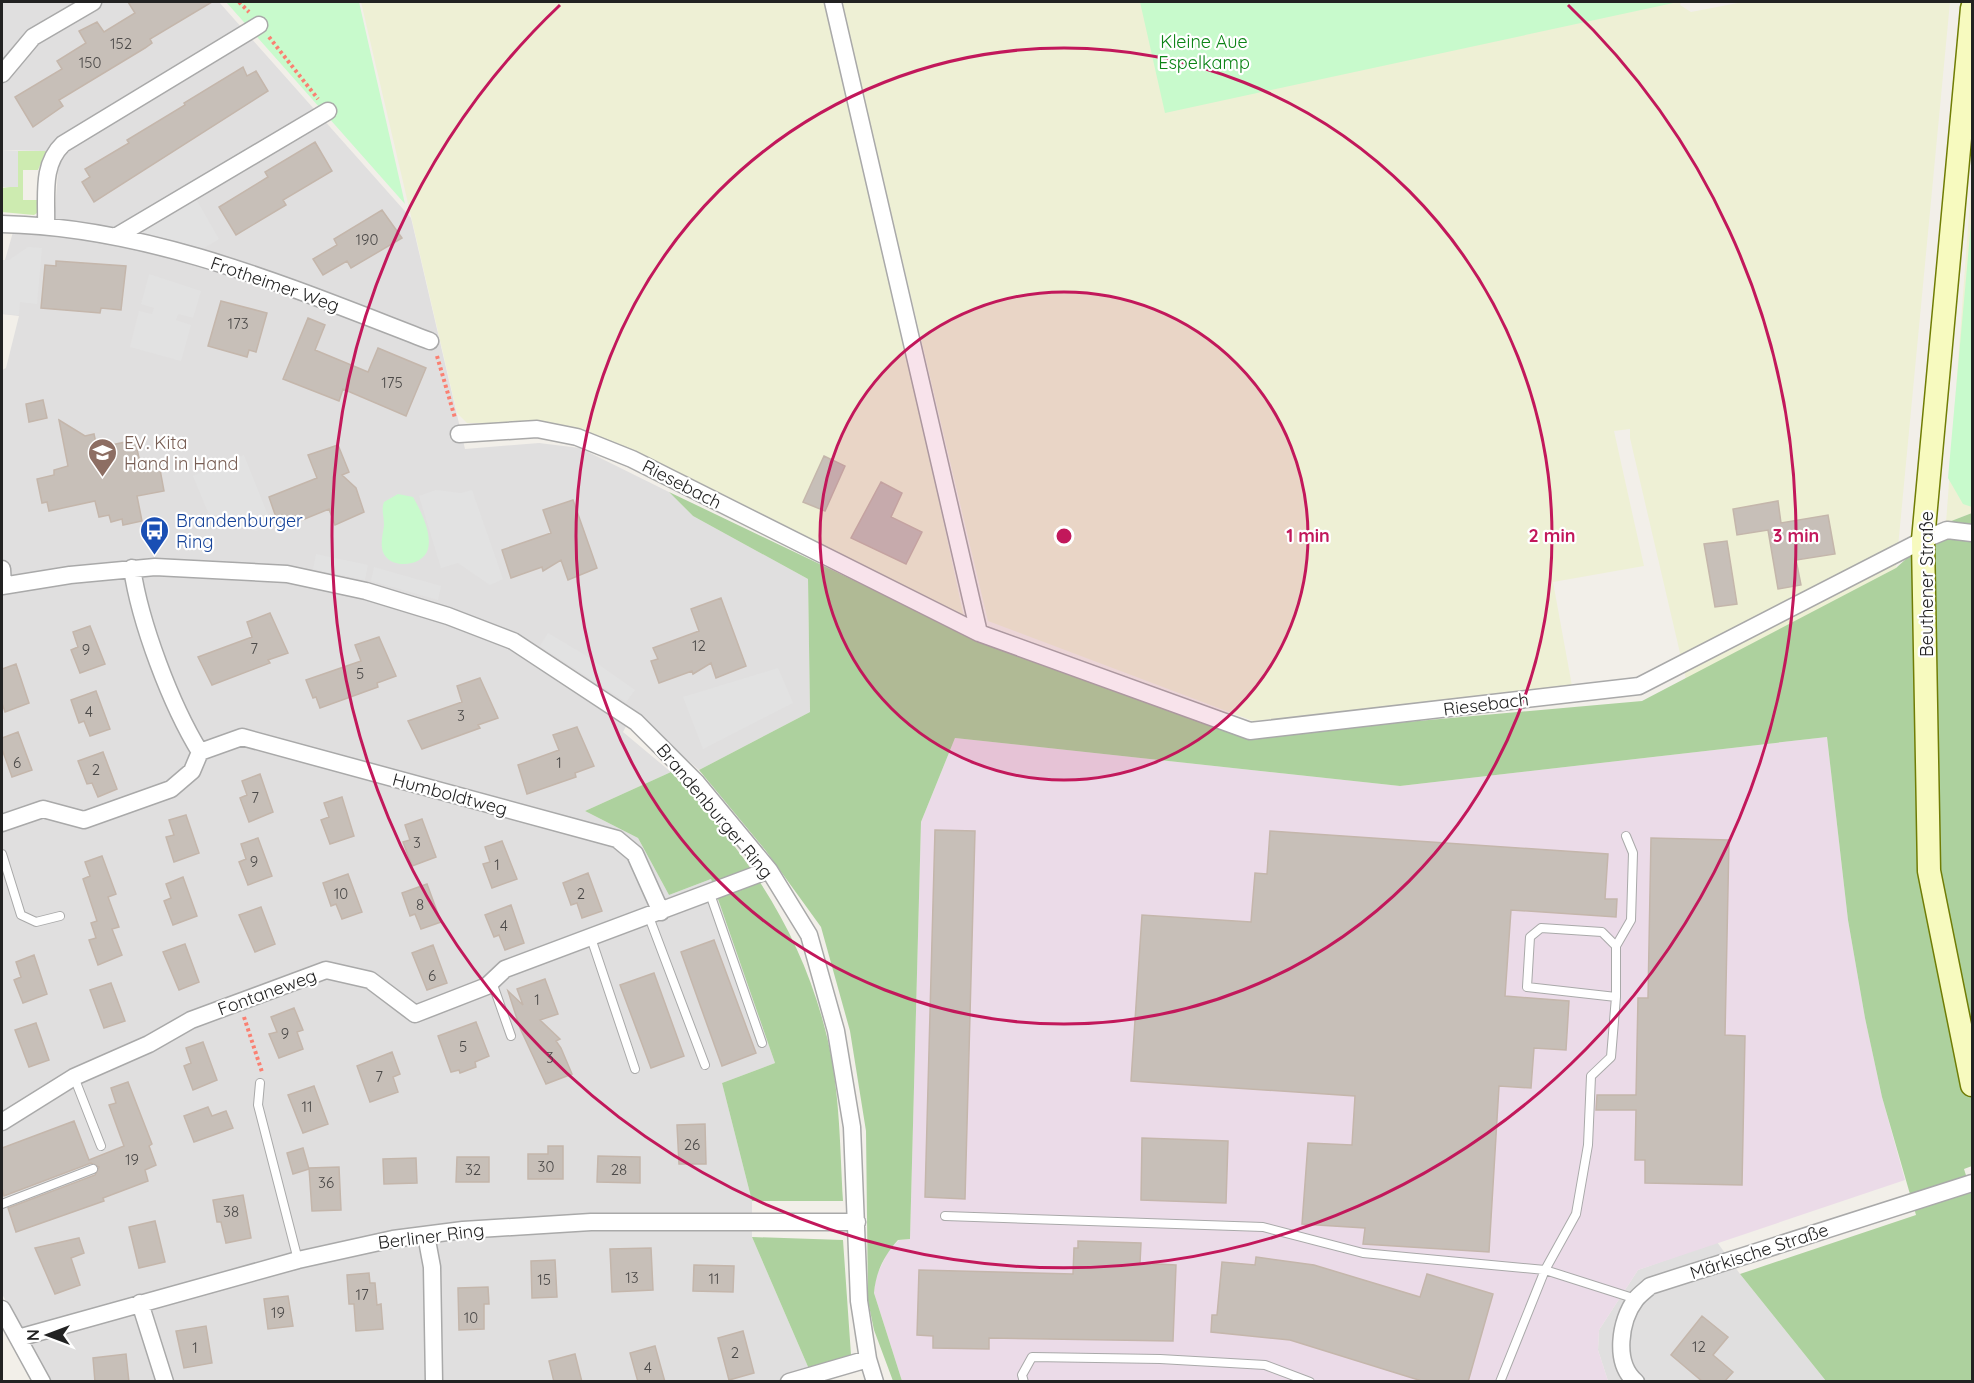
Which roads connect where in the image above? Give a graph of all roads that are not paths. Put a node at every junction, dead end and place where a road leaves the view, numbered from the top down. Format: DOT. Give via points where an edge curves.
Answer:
graph roads {
  1 [pos="93,2"];
  2 [pos="833,2"];
  3 [pos="1972,8"];
  4 [pos="259,25"];
  5 [pos="2,74"];
  6 [pos="328,111"];
  7 [pos="2,224"];
  8 [pos="46,225"];
  9 [pos="117,236"];
  10 [pos="430,341"];
  11 [pos="459,434"];
  12 [pos="1972,533"];
  13 [pos="1923,540"];
  14 [pos="132,568"];
  15 [pos="2,580"];
  16 [pos="979,633"];
  17 [pos="200,752"];
  18 [pos="2,823"];
  19 [pos="1626,836"];
  20 [pos="2,854"];
  21 [pos="768,870"];
  22 [pos="710,894"];
  23 [pos="655,915"];
  24 [pos="60,916"];
  25 [pos="591,938"];
  26 [pos="1616,946"];
  27 [pos="492,982"];
  28 [pos="1616,997"];
  29 [pos="511,1036"];
  30 [pos="762,1043"];
  31 [pos="705,1065"];
  32 [pos="635,1069"];
  33 [pos="74,1077"];
  34 [pos="260,1083"];
  35 [pos="1972,1085"];
  36 [pos="2,1122"];
  37 [pos="101,1146"];
  38 [pos="93,1169"];
  39 [pos="1972,1183"];
  40 [pos="2,1204"];
  41 [pos="945,1216"];
  42 [pos="857,1222"];
  43 [pos="426,1235"];
  44 [pos="298,1260"];
  45 [pos="1545,1270"];
  46 [pos="1636,1299"];
  47 [pos="140,1304"];
  48 [pos="2,1310"];
  49 [pos="18,1338"];
  50 [pos="868,1359"];
  51 [pos="42,1382"];
  52 [pos="165,1382"];
  53 [pos="434,1382"];
  54 [pos="789,1382"];
  55 [pos="875,1382"];
  56 [pos="1024,1382"];
  57 [pos="1310,1382"];
  58 [pos="1500,1382"];
  59 [pos="1636,1382"];
  1 -- 5 [label="street" via="33,37"];
  2 -- 16 [label="street"];
  3 -- 13 [label="street, Beuthener Straße"];
  4 -- 8 [label="street" via="51,155"];
  6 -- 9 [label="street"];
  7 -- 8 [label="street, Frotheimer Weg"];
  8 -- 9 [label="street, Frotheimer Weg"];
  9 -- 10 [label="street, Frotheimer Weg" via="244,272"];
  11 -- 16 [label="street, Riesebach" via="537,429 577,437 632,459"];
  12 -- 13 [label="street, Riesebach" via="1947,530"];
  13 -- 16 [label="street, Riesebach" via="1639,686 1250,731"];
  13 -- 35 [label="street, Beuthener Straße" via="1929,871"];
  14 -- 15 [label="street, Brandenburger Ring"];
  14 -- 17 [label="street" via="136,600 183,725"];
  14 -- 21 [label="street, Brandenburger Ring" via="287,574 366,591 513,641 636,722 697,783"];
  17 -- 18 [label="street" via="192,771 160,793 84,820 43,808"];
  17 -- 23 [label="street, Humboldtweg" via="242,738 617,839 635,854"];
  19 -- 26 [label="lane" via="1633,853 1631,920"];
  20 -- 24 [label="lane" via="21,915 36,922"];
  21 -- 22 [label="street, Fontaneweg"];
  21 -- 42 [label="street, Brandenburger Ring" via="809,936 836,1031 852,1127"];
  22 -- 23 [label="street, Fontaneweg"];
  22 -- 30 [label="lane"];
  23 -- 25 [label="street, Fontaneweg"];
  23 -- 31 [label="lane"];
  25 -- 27 [label="street, Fontaneweg" via="505,969"];
  25 -- 32 [label="lane"];
  26 -- 28 [label="lane"];
  26 -- 28 [label="lane" via="1602,932 1541,928 1530,937 1527,987"];
  27 -- 29 [label="lane"];
  27 -- 33 [label="street, Fontaneweg" via="415,1014 370,980 327,970 191,1020 149,1044"];
  28 -- 45 [label="lane" via="1611,1057 1591,1076 1588,1145 1576,1214"];
  33 -- 36 [label="street, Fontaneweg"];
  33 -- 37 [label="lane"];
  34 -- 44 [label="lane" via="258,1105"];
  38 -- 40 [label="lane"];
  39 -- 46 [label="street, Märkische Straße" via="1650,1286"];
  41 -- 45 [label="lane" via="1263,1227 1363,1253"];
  42 -- 43 [label="street, Berliner Ring" via="591,1222"];
  42 -- 50 [label="street, Brandenburger Ring" via="859,1300"];
  43 -- 44 [label="street, Berliner Ring"];
  43 -- 53 [label="street" via="432,1268"];
  44 -- 47 [label="street, Berliner Ring"];
  45 -- 46 [label="lane"];
  45 -- 58 [label="lane"];
  46 -- 59 [label="street, Märkische Straße" via="1622,1327 1623,1358"];
  47 -- 49 [label="street, Berliner Ring"];
  47 -- 52 [label="street"];
  48 -- 49 [label="street"];
  49 -- 51 [label="street"];
  50 -- 54 [label="street"];
  50 -- 55 [label="street, Brandenburger Ring"];
  56 -- 57 [label="lane" via="1022,1375 1032,1357 1265,1365"];
}
